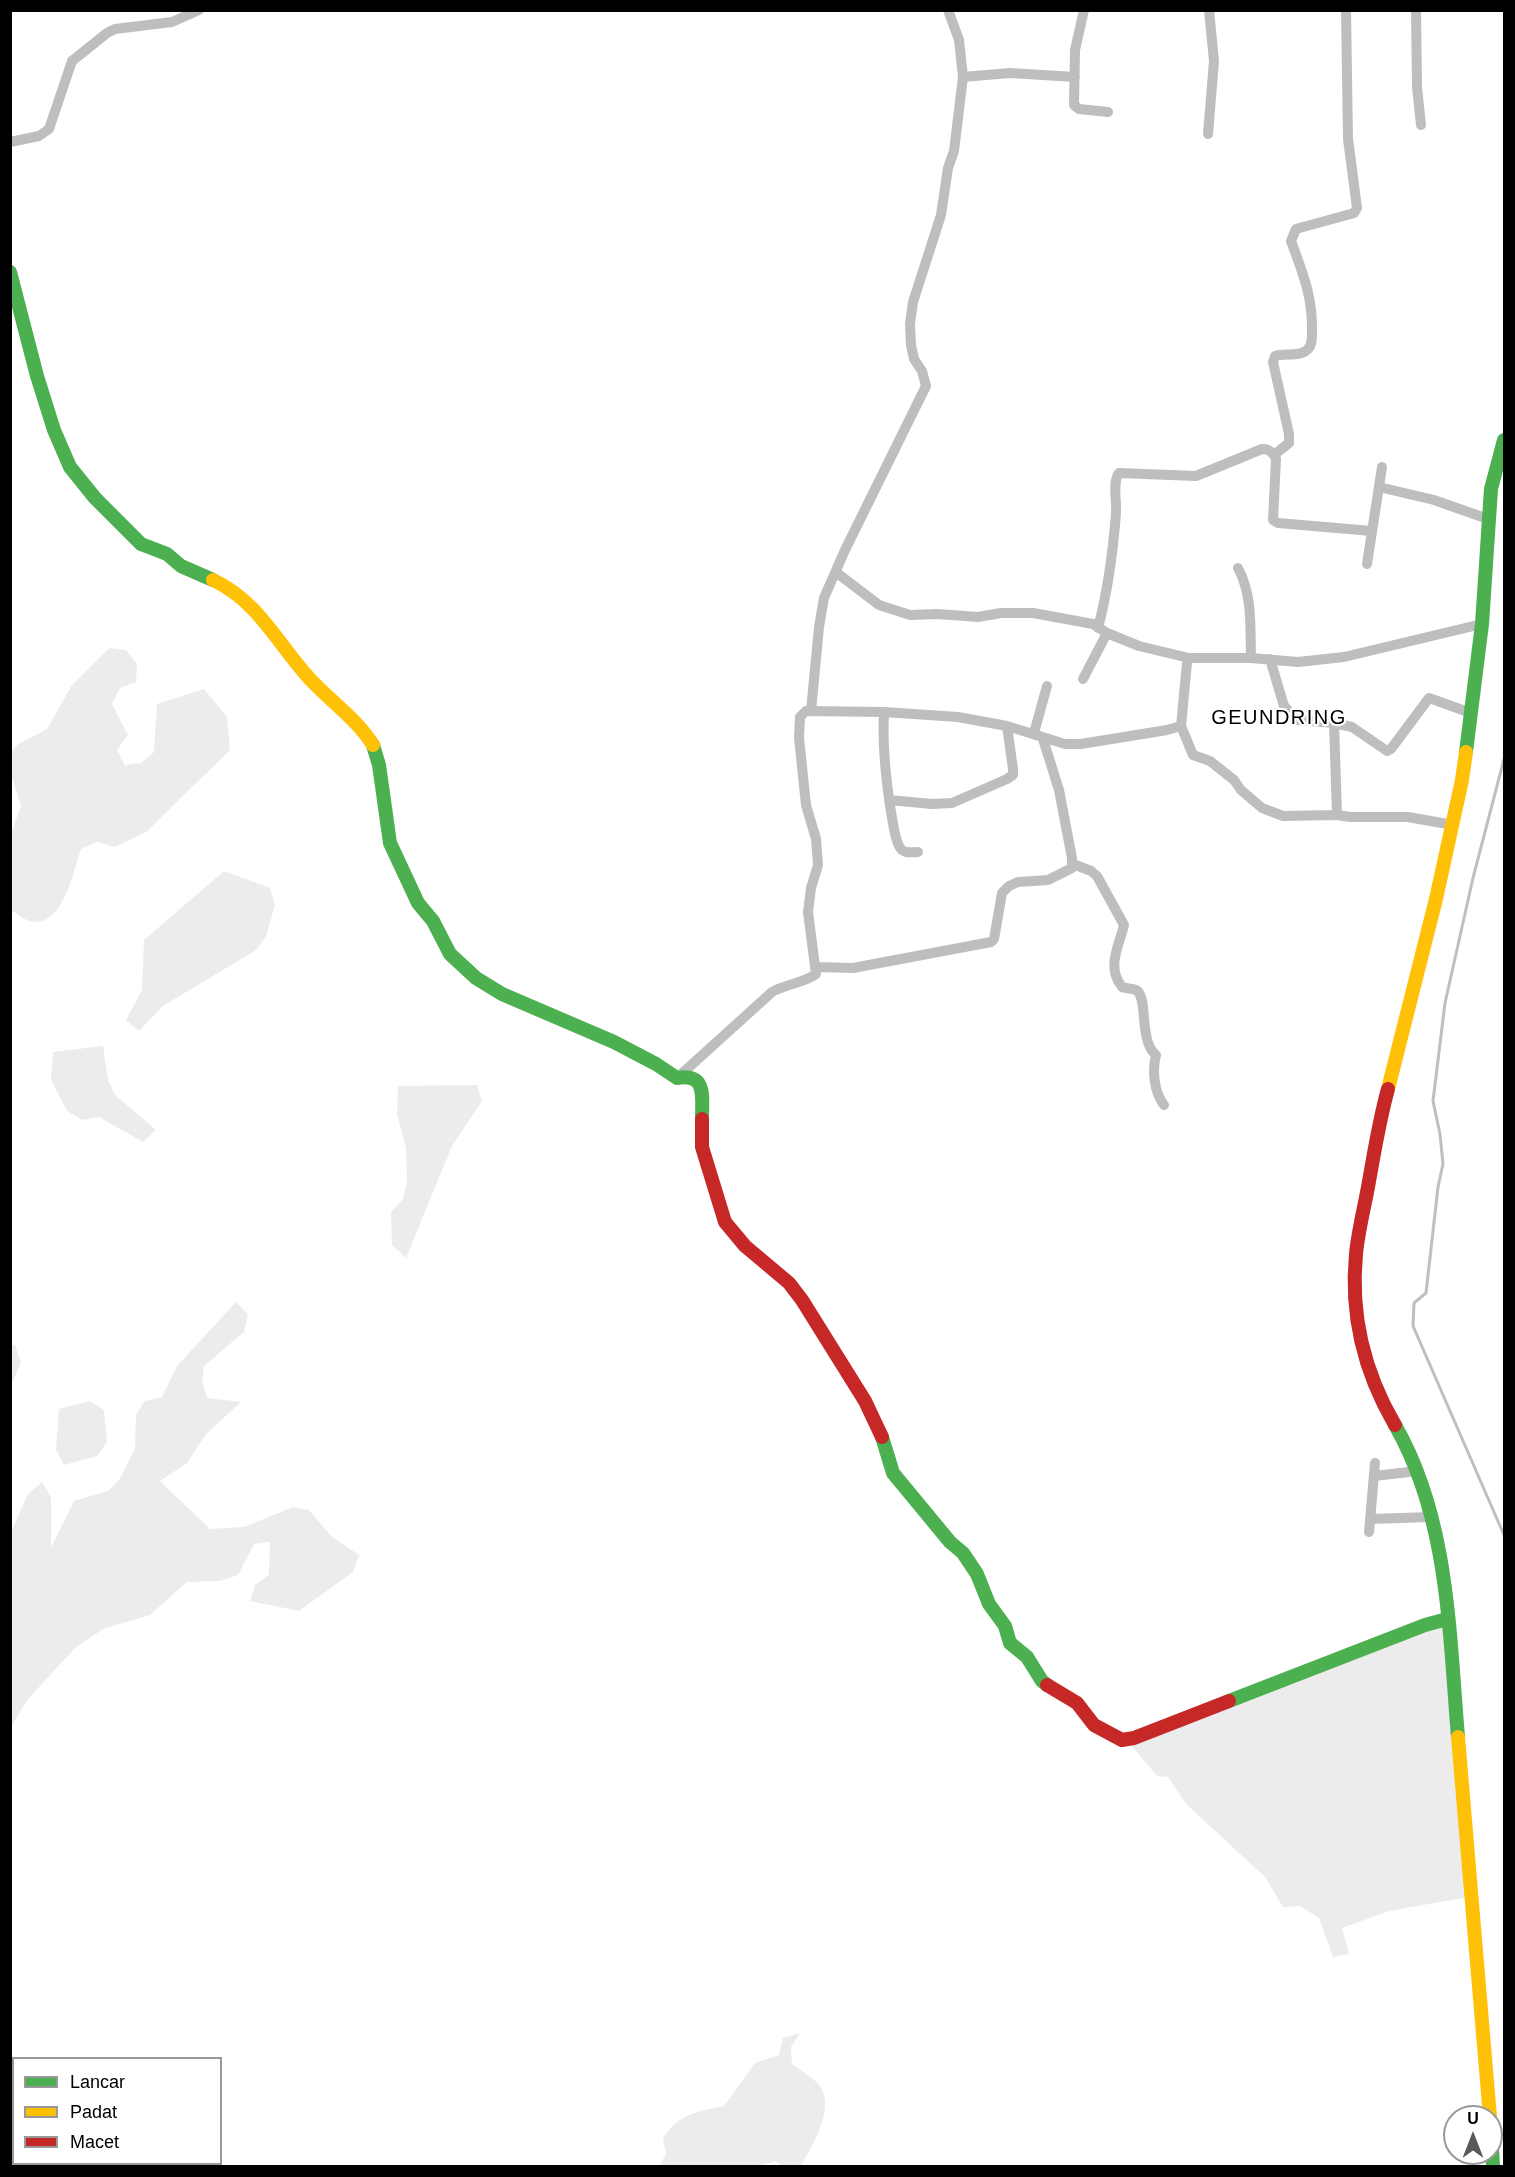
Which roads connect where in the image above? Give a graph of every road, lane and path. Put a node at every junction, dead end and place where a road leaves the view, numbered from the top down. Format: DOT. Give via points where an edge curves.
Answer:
graph roads {
  1 [pos="199,10"];
  2 [pos="948,10"];
  3 [pos="1084,10"];
  4 [pos="1209,10"];
  5 [pos="1346,10"];
  6 [pos="1416,10"];
  7 [pos="963,77"];
  8 [pos="1075,77"];
  9 [pos="1108,112"];
  10 [pos="1421,125"];
  11 [pos="1208,134"];
  12 [pos="10,142"];
  13 [pos="10,272"];
  14 [pos="1504,440"];
  15 [pos="1274,454"];
  16 [pos="1382,467"];
  17 [pos="1379,487"];
  18 [pos="1488,519"];
  19 [pos="1372,531"];
  20 [pos="1367,564"];
  21 [pos="1238,568"];
  22 [pos="837,573"];
  23 [pos="1482,624"];
  24 [pos="1103,631"];
  25 [pos="1189,658"];
  26 [pos="1251,658"];
  27 [pos="1270,659"];
  28 [pos="1083,679"];
  29 [pos="1047,686"];
  30 [pos="811,711"];
  31 [pos="884,712"];
  32 [pos="1471,712"];
  33 [pos="1334,723"];
  34 [pos="1007,726"];
  35 [pos="1181,726"];
  36 [pos="1038,736"];
  37 [pos="889,800"];
  38 [pos="1337,814"];
  39 [pos="1453,825"];
  40 [pos="918,852"];
  41 [pos="1073,864"];
  42 [pos="817,967"];
  43 [pos="677,1078"];
  44 [pos="1164,1105"];
  45 [pos="1375,1463"];
  46 [pos="1418,1471"];
  47 [pos="1374,1476"];
  48 [pos="1431,1517"];
  49 [pos="1370,1519"];
  50 [pos="1369,1532"];
  51 [pos="1448,1618"];
  52 [pos="1489,2105"];
  1 -- 12 [label="street" via="172,22 107,33 72,61 49,129 39,136"];
  2 -- 7 [label="street" via="959,40"];
  3 -- 8 [label="street" via="1075,50"];
  4 -- 11 [label="street" via="1214,61"];
  5 -- 15 [label="street" via="1348,139 1357,208 1354,213 1293,233 1291,241 1311,297 1312,342 1300,354 1275,356 1289,443"];
  6 -- 10 [label="street"];
  7 -- 8 [label="street" via="1010,73"];
  7 -- 22 [label="street" via="941,215 913,302 910,324 914,359 926,386"];
  8 -- 9 [label="street" via="1076,108"];
  13 -- 43 [label="street" via="37,376 70,467 94,498 141,544 167,554 244,599 309,678 360,727 373,744 379,765 390,843 417,903 433,921 450,954 476,978 502,994 614,1042"];
  14 -- 18 [label="street" via="1491,489"];
  15 -- 19 [label="street" via="1273,520"];
  15 -- 24 [label="street" via="1262,449 1196,476 1123,472 1116,475 1114,543"];
  16 -- 17 [label="street"];
  17 -- 18 [label="street" via="1434,500"];
  17 -- 19 [label="street"];
  18 -- 23 [label="street"];
  19 -- 20 [label="street"];
  21 -- 26 [label="street" via="1248,593"];
  22 -- 24 [label="street" via="879,605 910,615 978,617 1033,613 1093,624"];
  22 -- 30 [label="street" via="824,598"];
  23 -- 27 [label="street" via="1344,657 1298,662"];
  23 -- 32 [label="street"];
  24 -- 25 [label="street" via="1140,646"];
  24 -- 28 [label="street"];
  25 -- 26 [label="street"];
  25 -- 35 [label="street"];
  26 -- 27 [label="street"];
  27 -- 33 [label="street" via="1284,706 1297,720"];
  29 -- 36 [label="street"];
  30 -- 31 [label="street"];
  30 -- 42 [label="street" via="800,717 799,738 806,805 818,857 808,912"];
  31 -- 34 [label="street" via="958,717"];
  31 -- 37 [label="street"];
  32 -- 33 [label="street" via="1429,698 1387,751 1352,727"];
  32 -- 39 [label="street"];
  33 -- 38 [label="street"];
  34 -- 36 [label="street"];
  34 -- 37 [label="street" via="1013,775 1007,779 952,803"];
  35 -- 36 [label="street" via="1082,744 1065,744"];
  35 -- 38 [label="street" via="1193,755 1210,761 1262,808 1283,816"];
  36 -- 41 [label="street" via="1059,790"];
  37 -- 40 [label="street" via="900,848"];
  38 -- 39 [label="street" via="1408,817"];
  39 -- 46 [label="street" via="1383,1107 1354,1275 1357,1325 1373,1384"];
  41 -- 42 [label="street" via="1048,880 1009,886 1002,893 991,942 853,968"];
  41 -- 44 [label="street" via="1097,876 1124,925 1114,958 1115,970 1122,987 1134,989 1140,995 1146,1041 1156,1055 1155,1076"];
  42 -- 43 [label="street" via="813,976 772,992"];
  43 -- 51 [label="street" via="696,1079 702,1092 702,1147 725,1222 802,1300 865,1401 894,1473 963,1553 1005,1626 1010,1643 1027,1657 1042,1681 1077,1703 1094,1725 1122,1740 1134,1738"];
  45 -- 47 [label="street"];
  46 -- 47 [label="street"];
  46 -- 48 [label="street"];
  47 -- 49 [label="street"];
  48 -- 49 [label="street"];
  48 -- 51 [label="street"];
  49 -- 50 [label="street"];
  51 -- 52 [label="street"];
}
